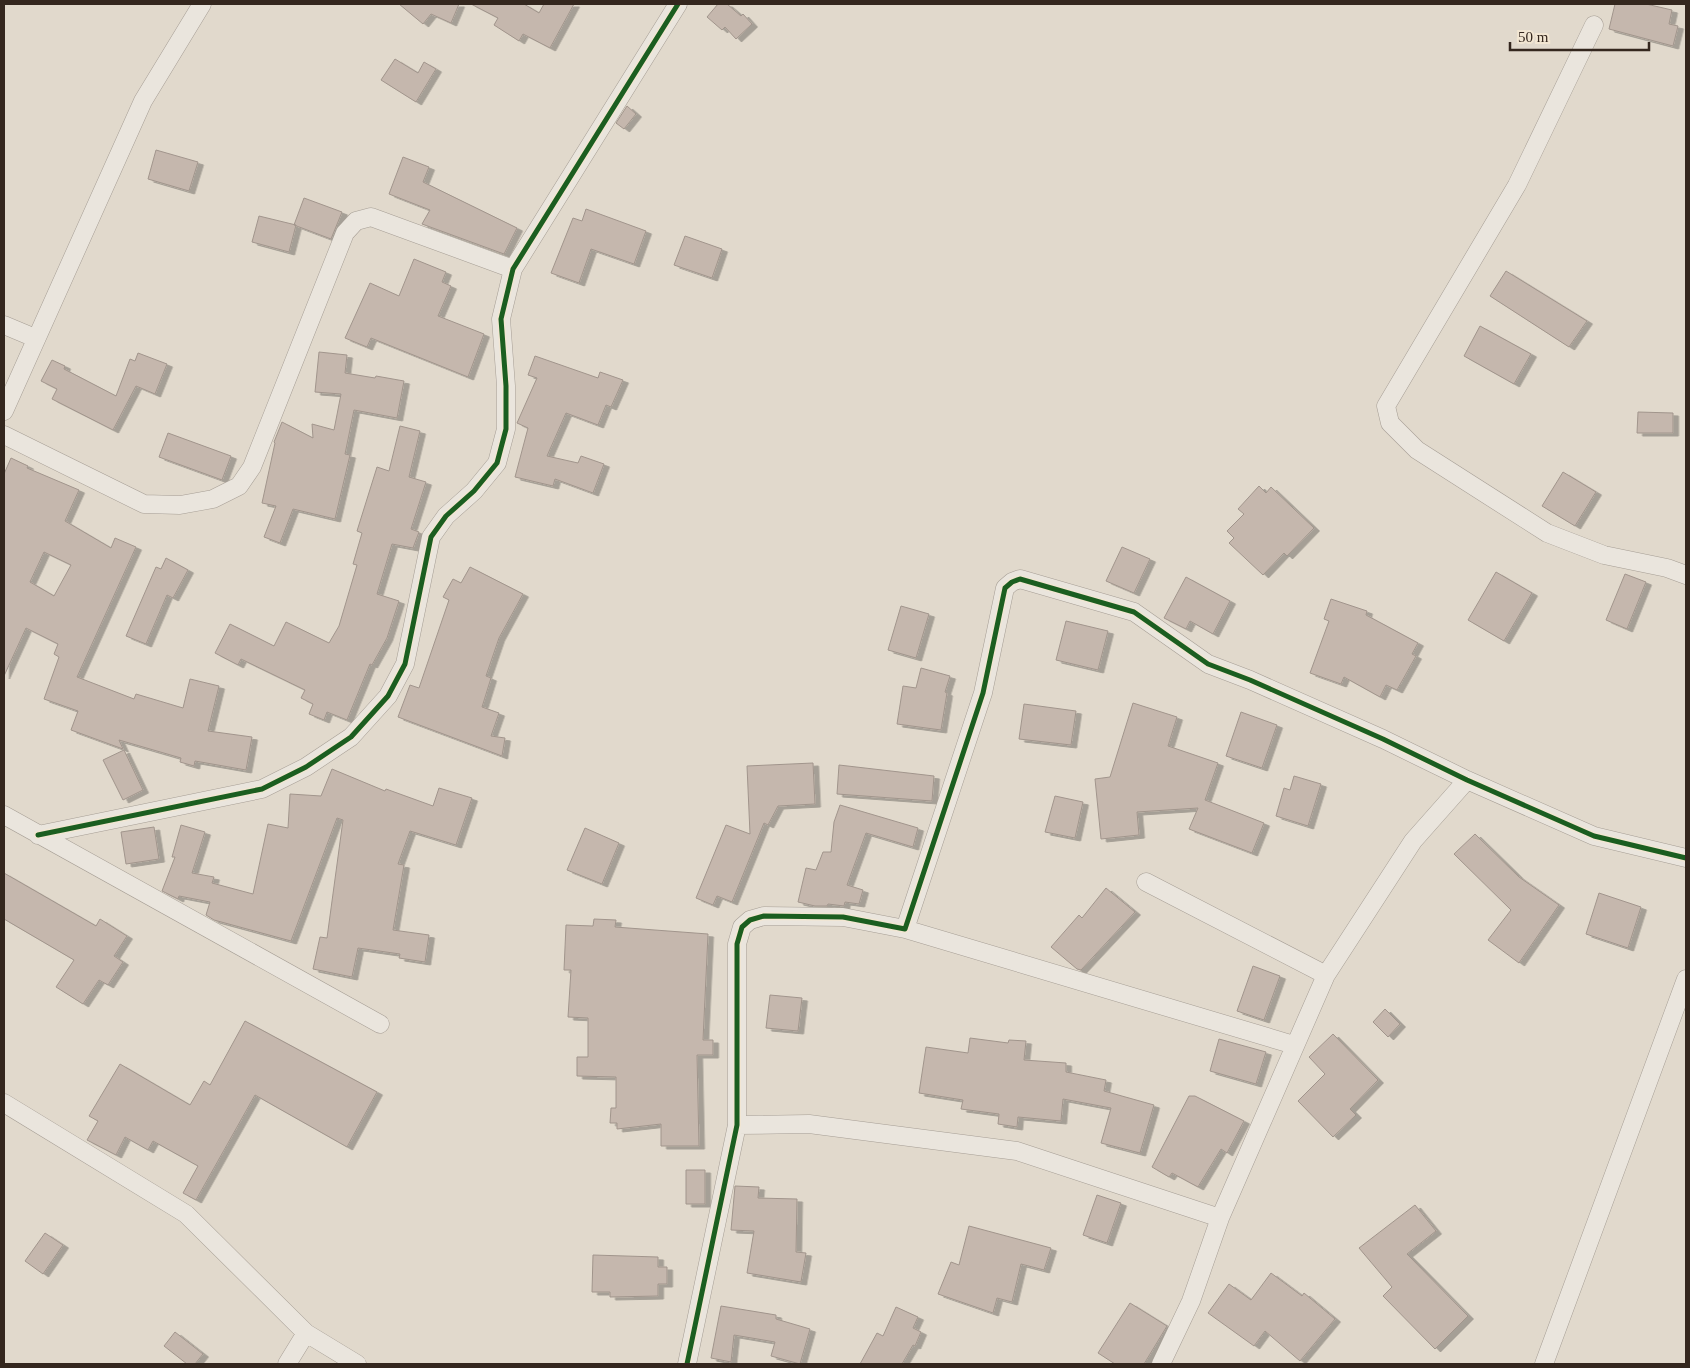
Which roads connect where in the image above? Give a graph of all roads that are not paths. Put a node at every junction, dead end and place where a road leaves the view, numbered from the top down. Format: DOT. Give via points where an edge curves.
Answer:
graph roads {
  1 [pos="202,4"];
  2 [pos="678,4"];
  3 [pos="1594,25"];
  4 [pos="513,269"];
  5 [pos="4,325"];
  6 [pos="35,338"];
  7 [pos="4,411"];
  8 [pos="4,435"];
  9 [pos="1686,574"];
  10 [pos="1467,780"];
  11 [pos="4,815"];
  12 [pos="38,835"];
  13 [pos="1686,858"];
  14 [pos="1146,882"];
  15 [pos="906,929"];
  16 [pos="1326,975"];
  17 [pos="1686,979"];
  18 [pos="380,1024"];
  19 [pos="1294,1045"];
  20 [pos="4,1103"];
  21 [pos="737,1125"];
  22 [pos="1220,1218"];
  23 [pos="306,1333"];
  24 [pos="287,1364"];
  25 [pos="357,1364"];
  26 [pos="687,1364"];
  27 [pos="1161,1364"];
  28 [pos="1544,1364"];
  1 -- 6 [label="street" via="143,101"];
  2 -- 4 [label="street"];
  3 -- 9 [label="street" via="1517,185 1386,406 1387,414 1390,423 1417,450 1547,533 1604,555"];
  4 -- 8 [label="street" via="371,217 356,221 345,234 252,467 239,486 213,499 180,505 144,504"];
  4 -- 12 [label="street" via="501,319 506,429 496,462 474,492 446,516 431,537 405,664 388,696 351,737 306,767 262,789"];
  5 -- 6 [label="street"];
  6 -- 7 [label="street"];
  10 -- 13 [label="street" via="1594,836"];
  10 -- 15 [label="street" via="1383,738 1208,664 1134,612 1020,579 1005,588 983,693"];
  10 -- 16 [label="street" via="1413,841"];
  11 -- 12 [label="street"];
  12 -- 18 [label="street"];
  14 -- 16 [label="street"];
  15 -- 19 [label="street"];
  15 -- 21 [label="street" via="844,917 764,916 750,920 742,927 737,944"];
  16 -- 19 [label="street"];
  17 -- 28 [label="street"];
  19 -- 22 [label="street"];
  20 -- 23 [label="street" via="186,1214"];
  21 -- 22 [label="street" via="809,1124 1017,1151"];
  21 -- 26 [label="street"];
  22 -- 27 [label="street" via="1191,1301"];
  23 -- 24 [label="street"];
  23 -- 25 [label="street"];
}
